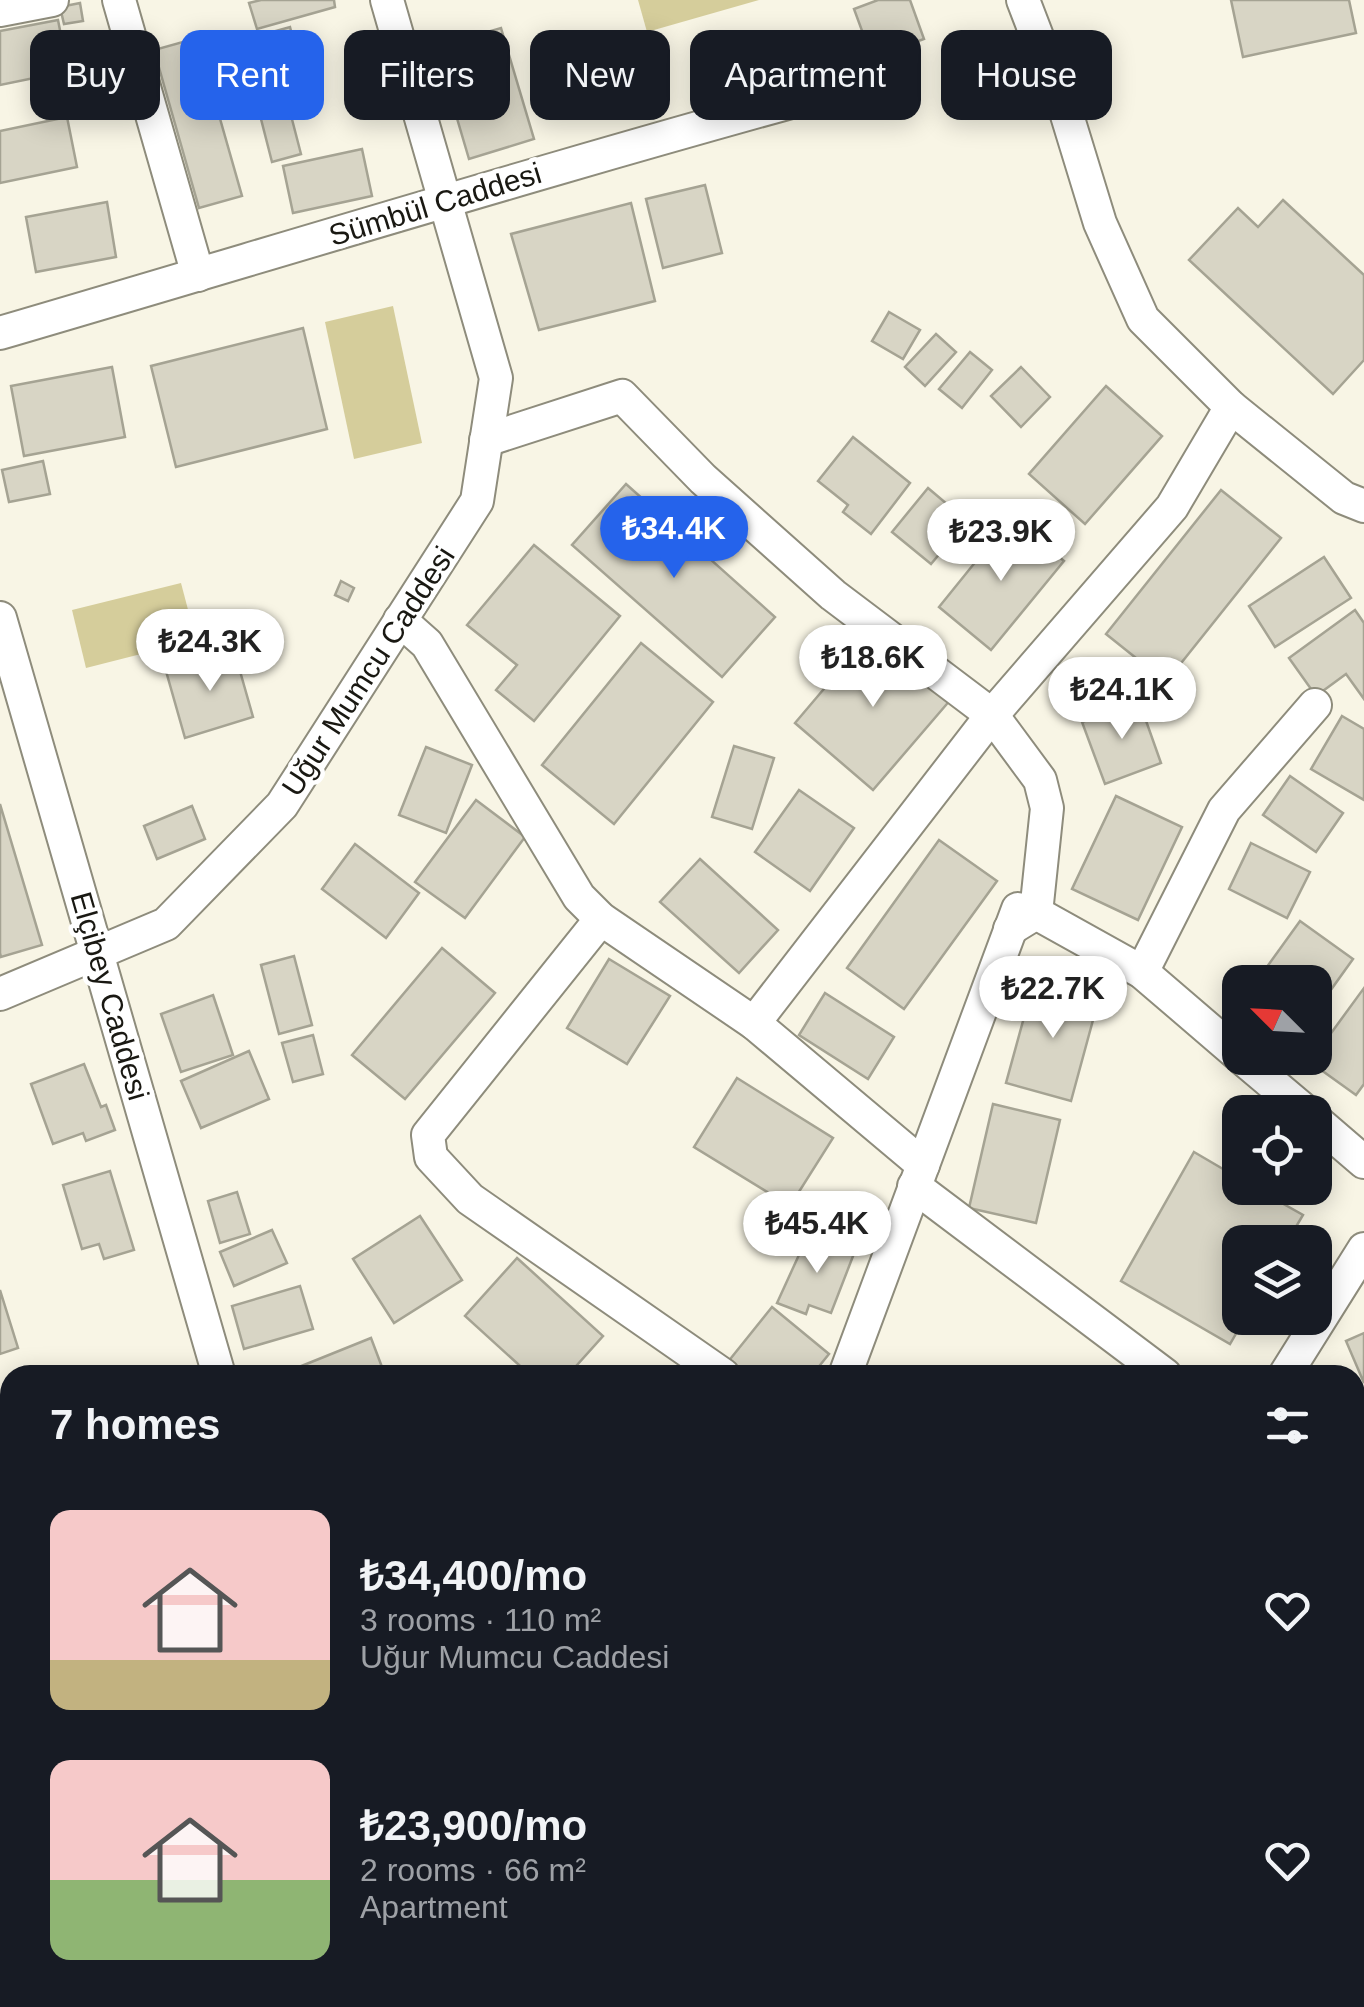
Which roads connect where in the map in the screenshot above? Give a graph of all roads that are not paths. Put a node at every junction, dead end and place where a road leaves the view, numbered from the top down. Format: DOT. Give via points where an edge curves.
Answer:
graph roads {
  1 [pos="52,0"];
  2 [pos="118,0"];
  3 [pos="387,0"];
  4 [pos="1023,0"];
  5 [pos="0,10"];
  6 [pos="723,120"];
  7 [pos="446,203"];
  8 [pos="198,275"];
  9 [pos="0,333"];
  10 [pos="1232,407"];
  11 [pos="486,440"];
  12 [pos="1364,506"];
  13 [pos="0,618"];
  14 [pos="400,620"];
  15 [pos="1315,705"];
  16 [pos="992,715"];
  17 [pos="601,920"];
  18 [pos="1023,921"];
  19 [pos="97,952"];
  20 [pos="1142,972"];
  21 [pos="0,994"];
  22 [pos="754,1023"];
  23 [pos="1222,1041"];
  24 [pos="1262,1075"];
  25 [pos="1286,1095"];
  26 [pos="1332,1135"];
  27 [pos="1364,1162"];
  28 [pos="919,1176"];
  29 [pos="1364,1249"];
  30 [pos="216,1365"];
  31 [pos="709,1365"];
  32 [pos="850,1365"];
  33 [pos="1153,1365"];
  34 [pos="1291,1365"];
  1 -- 5 [label="street"];
  2 -- 8 [label="street"];
  3 -- 7 [label="street"];
  4 -- 10 [label="street" via="1100,223 1143,320"];
  6 -- 7 [label="street, Sümbül Caddesi"];
  7 -- 8 [label="street, Sümbül Caddesi"];
  7 -- 11 [label="street, Uğur Mumcu Caddesi" via="496,378"];
  8 -- 9 [label="street, Sümbül Caddesi"];
  10 -- 12 [label="street" via="1344,498"];
  10 -- 16 [label="street" via="1172,507"];
  11 -- 14 [label="street, Uğur Mumcu Caddesi" via="477,501"];
  11 -- 16 [label="street" via="622,396 833,595"];
  13 -- 19 [label="street, Elçibey Caddesi"];
  14 -- 17 [label="street" via="427,644 556,864"];
  14 -- 19 [label="street, Uğur Mumcu Caddesi" via="282,804 166,924"];
  15 -- 20 [label="street" via="1224,810"];
  16 -- 18 [label="street" via="1040,780 1048,808"];
  16 -- 22 [label="street"];
  17 -- 22 [label="street"];
  17 -- 31 [label="street" via="428,1135 431,1156 470,1199"];
  18 -- 20 [label="street"];
  18 -- 28 [label="street"];
  19 -- 21 [label="street, Uğur Mumcu Caddesi"];
  19 -- 30 [label="street, Elçibey Caddesi"];
  20 -- 23 [label="street"];
  22 -- 28 [label="street"];
  24 -- 25 [label="street"];
  26 -- 27 [label="street"];
  28 -- 32 [label="street"];
  28 -- 33 [label="street"];
  29 -- 34 [label="street"];
}
